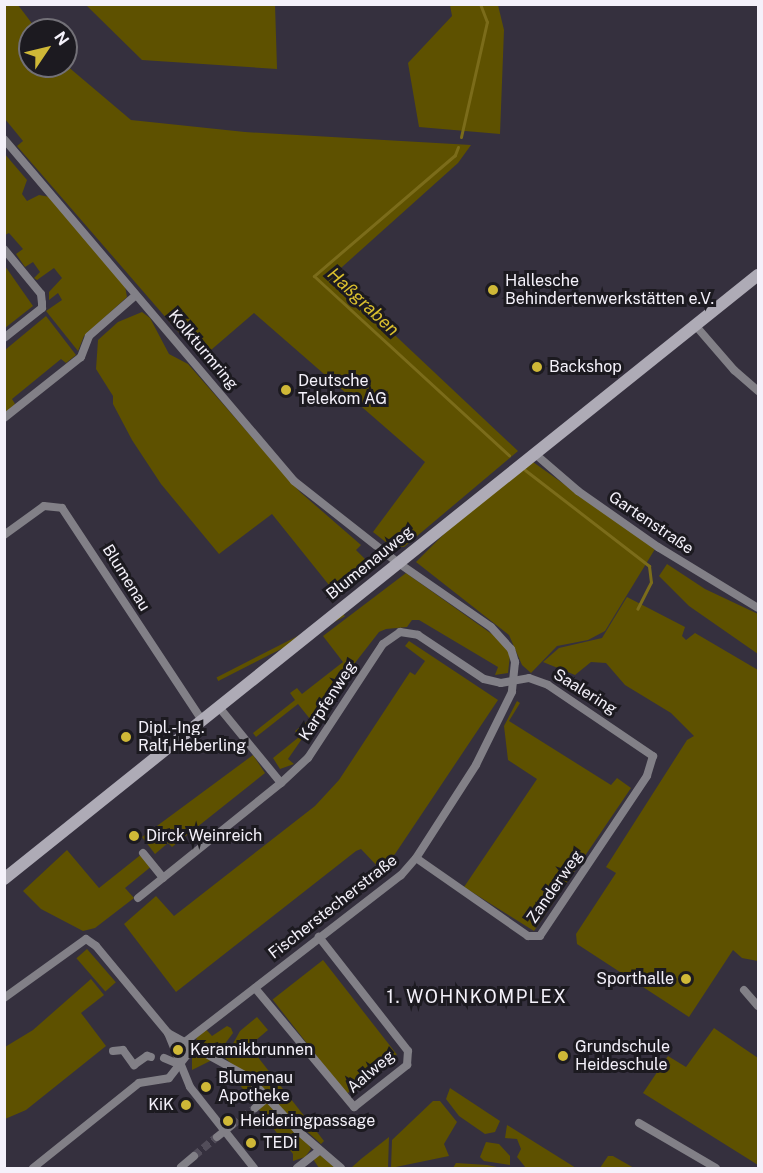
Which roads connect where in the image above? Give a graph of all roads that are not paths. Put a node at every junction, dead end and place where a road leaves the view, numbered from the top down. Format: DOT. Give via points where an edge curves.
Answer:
graph roads {
  1 [pos="4,139"];
  2 [pos="4,249"];
  3 [pos="759,274"];
  4 [pos="136,294"];
  5 [pos="695,325"];
  6 [pos="4,338"];
  7 [pos="759,391"];
  8 [pos="4,418"];
  9 [pos="534,453"];
  10 [pos="4,535"];
  11 [pos="397,562"];
  12 [pos="759,608"];
  13 [pos="396,633"];
  14 [pos="516,680"];
  15 [pos="218,706"];
  16 [pos="202,720"];
  17 [pos="654,760"];
  18 [pos="281,783"];
  19 [pos="142,853"];
  20 [pos="416,858"];
  21 [pos="163,878"];
  22 [pos="4,879"];
  23 [pos="138,898"];
  24 [pos="319,937"];
  25 [pos="255,988"];
  26 [pos="744,990"];
  27 [pos="4,998"];
  28 [pos="759,1006"];
  29 [pos="166,1030"];
  30 [pos="185,1042"];
  31 [pos="113,1051"];
  32 [pos="148,1055"];
  33 [pos="164,1058"];
  34 [pos="178,1064"];
  35 [pos="267,1098"];
  36 [pos="255,1107"];
  37 [pos="639,1123"];
  38 [pos="232,1125"];
  39 [pos="221,1134"];
  40 [pos="319,1151"];
  41 [pos="194,1156"];
  42 [pos="181,1167"];
  43 [pos="33,1168"];
  44 [pos="254,1168"];
  45 [pos="297,1168"];
  46 [pos="341,1168"];
  47 [pos="716,1168"];
  1 -- 4 [label="street, Kolkturmring"];
  2 -- 6 [label="street" via="41,294 42,308"];
  3 -- 5 [label="street, Blumenauweg"];
  4 -- 8 [label="street" via="89,336 81,357"];
  4 -- 11 [label="street, Kolkturmring" via="294,481"];
  5 -- 7 [label="street" via="734,370"];
  5 -- 9 [label="street, Blumenauweg"];
  9 -- 11 [label="street, Blumenauweg"];
  9 -- 12 [label="street, Gartenstraße" via="578,491 652,543"];
  10 -- 16 [label="street, Blumenau" via="44,506 62,508"];
  11 -- 14 [label="street" via="502,638 513,656"];
  11 -- 15 [label="street, Blumenauweg"];
  13 -- 14 [label="street, Saalering" via="418,635 484,679 501,683"];
  13 -- 18 [label="street, Karpfenweg" via="383,644 308,758"];
  14 -- 17 [label="street, Saalering" via="529,678 548,686 649,751"];
  14 -- 20 [label="street, Fischerstecherstraße" via="468,781"];
  15 -- 16 [label="street, Blumenauweg"];
  15 -- 18 [label="street"];
  16 -- 22 [label="street, Blumenauweg"];
  17 -- 20 [label="street, Zanderweg" via="540,936 528,936"];
  18 -- 21 [label="street, Karpfenweg"];
  19 -- 21 [label="street"];
  20 -- 24 [label="street, Fischerstecherstraße" via="401,875"];
  21 -- 23 [label="street, Karpfenweg"];
  24 -- 25 [label="street, Fischerstecherstraße"];
  24 -- 25 [label="street, Aalweg" via="408,1051 407,1065 354,1107"];
  25 -- 30 [label="street, Fischerstecherstraße"];
  26 -- 28 [label="street"];
  27 -- 29 [label="street" via="86,939"];
  29 -- 30 [label="street"];
  29 -- 34 [label="street"];
  30 -- 34 [label="street" via="187,1055"];
  30 -- 35 [label="street" via="248,1077"];
  31 -- 32 [label="street" via="123,1050 134,1065"];
  33 -- 34 [label="street"];
  34 -- 39 [label="street"];
  34 -- 43 [label="street" via="170,1078 158,1083 144,1080"];
  35 -- 36 [label="street"];
  35 -- 40 [label="street"];
  37 -- 47 [label="street"];
  38 -- 39 [label="street"];
  39 -- 44 [label="street"];
  40 -- 45 [label="street"];
  40 -- 46 [label="street"];
  41 -- 42 [label="street"];
}
